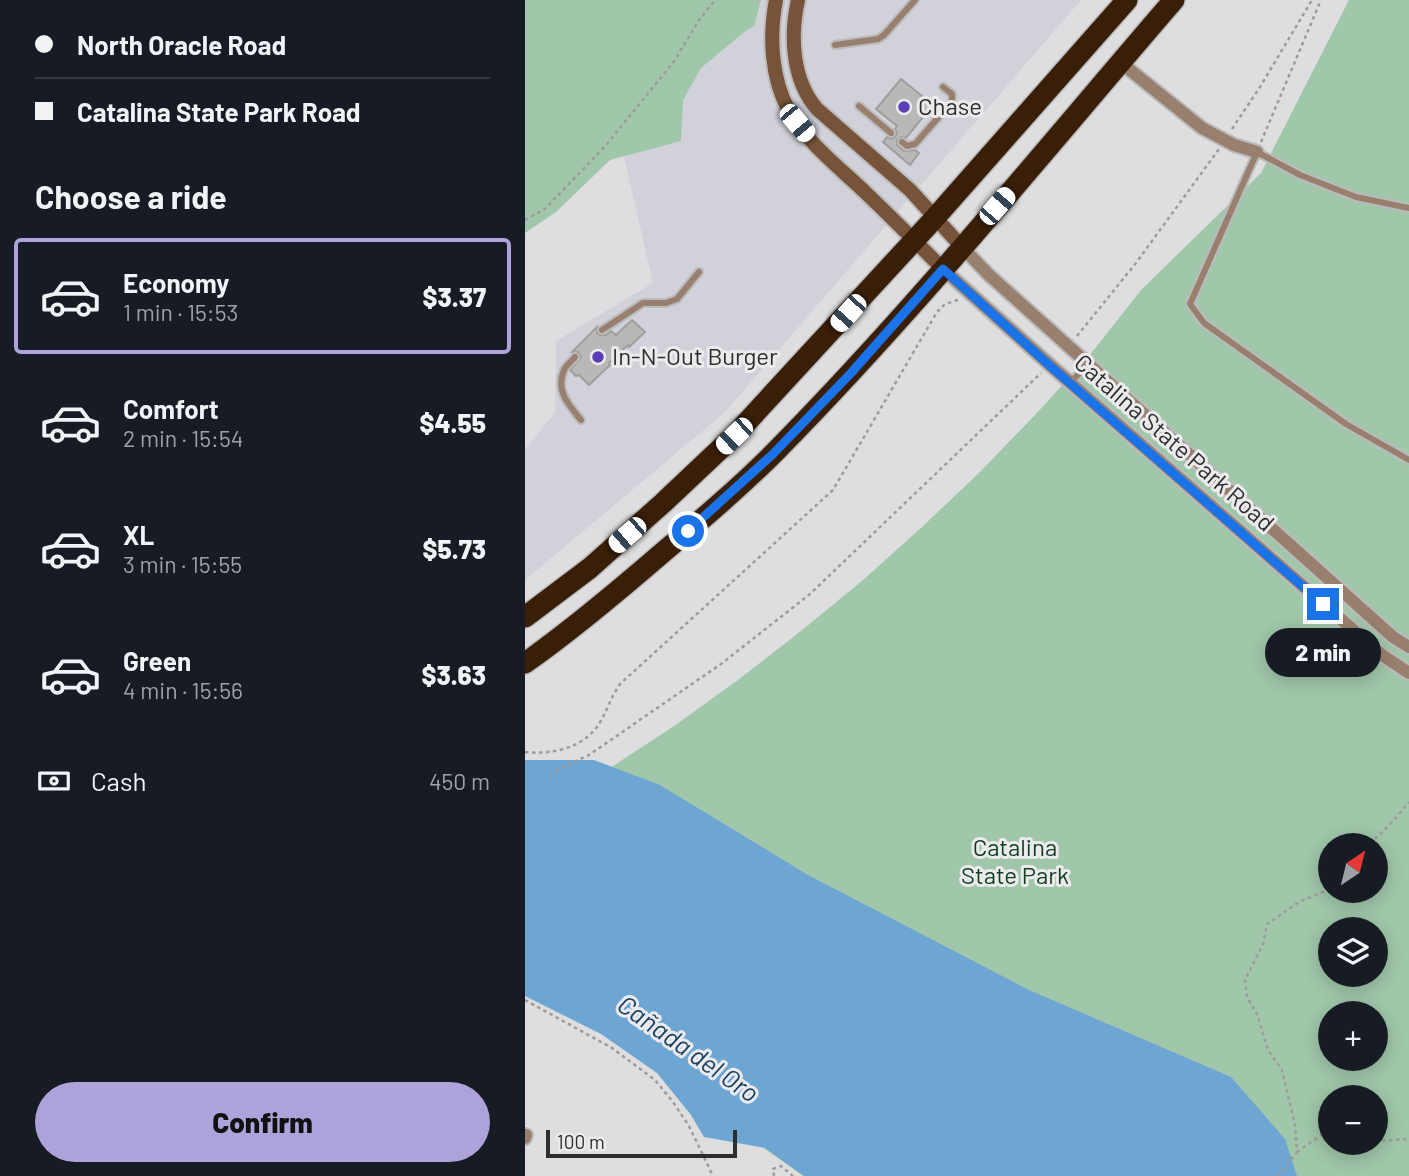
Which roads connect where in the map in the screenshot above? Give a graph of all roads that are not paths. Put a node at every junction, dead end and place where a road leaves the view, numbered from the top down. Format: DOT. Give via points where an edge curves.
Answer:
graph roads {
  1 [pos="776,0"];
  2 [pos="798,0"];
  3 [pos="915,0"];
  4 [pos="1127,0"];
  5 [pos="1174,0"];
  6 [pos="835,45"];
  7 [pos="1120,62"];
  8 [pos="943,87"];
  9 [pos="859,106"];
  10 [pos="891,133"];
  11 [pos="902,142"];
  12 [pos="1257,152"];
  13 [pos="1409,208"];
  14 [pos="935,218"];
  15 [pos="914,240"];
  16 [pos="962,247"];
  17 [pos="943,269"];
  18 [pos="699,272"];
  19 [pos="602,330"];
  20 [pos="575,357"];
  21 [pos="1088,364"];
  22 [pos="1070,383"];
  23 [pos="581,420"];
  24 [pos="1409,460"];
  25 [pos="525,617"];
  26 [pos="1409,647"];
  27 [pos="525,663"];
  28 [pos="1409,673"];
  1 -- 15 [label="street, Catalina State Park Road" via="773,53 788,109 811,140"];
  2 -- 14 [label="street" via="794,51 809,99"];
  3 -- 6 [label="lane" via="878,39"];
  4 -- 14 [label="highway"];
  5 -- 7 [label="highway"];
  7 -- 12 [label="street" via="1202,128"];
  7 -- 16 [label="highway"];
  8 -- 11 [label="lane" via="952,94 952,102 915,144"];
  9 -- 10 [label="lane"];
  12 -- 13 [label="lane" via="1356,197"];
  12 -- 24 [label="lane" via="1190,304 1203,323 1346,425"];
  14 -- 15 [label="highway"];
  14 -- 16 [label="street"];
  15 -- 17 [label="street, Catalina State Park Road"];
  15 -- 25 [label="highway" via="734,436 590,568"];
  16 -- 17 [label="highway"];
  16 -- 21 [label="street, Catalina State Park Road"];
  17 -- 22 [label="street, Catalina State Park Road"];
  17 -- 27 [label="highway" via="773,454 629,582"];
  18 -- 19 [label="lane" via="677,299 643,303"];
  20 -- 23 [label="lane" via="565,368 562,384 564,400"];
  21 -- 22 [label="lane"];
  21 -- 26 [label="street, Catalina State Park Road"];
  22 -- 28 [label="street, Catalina State Park Road" via="1382,656"];
}
